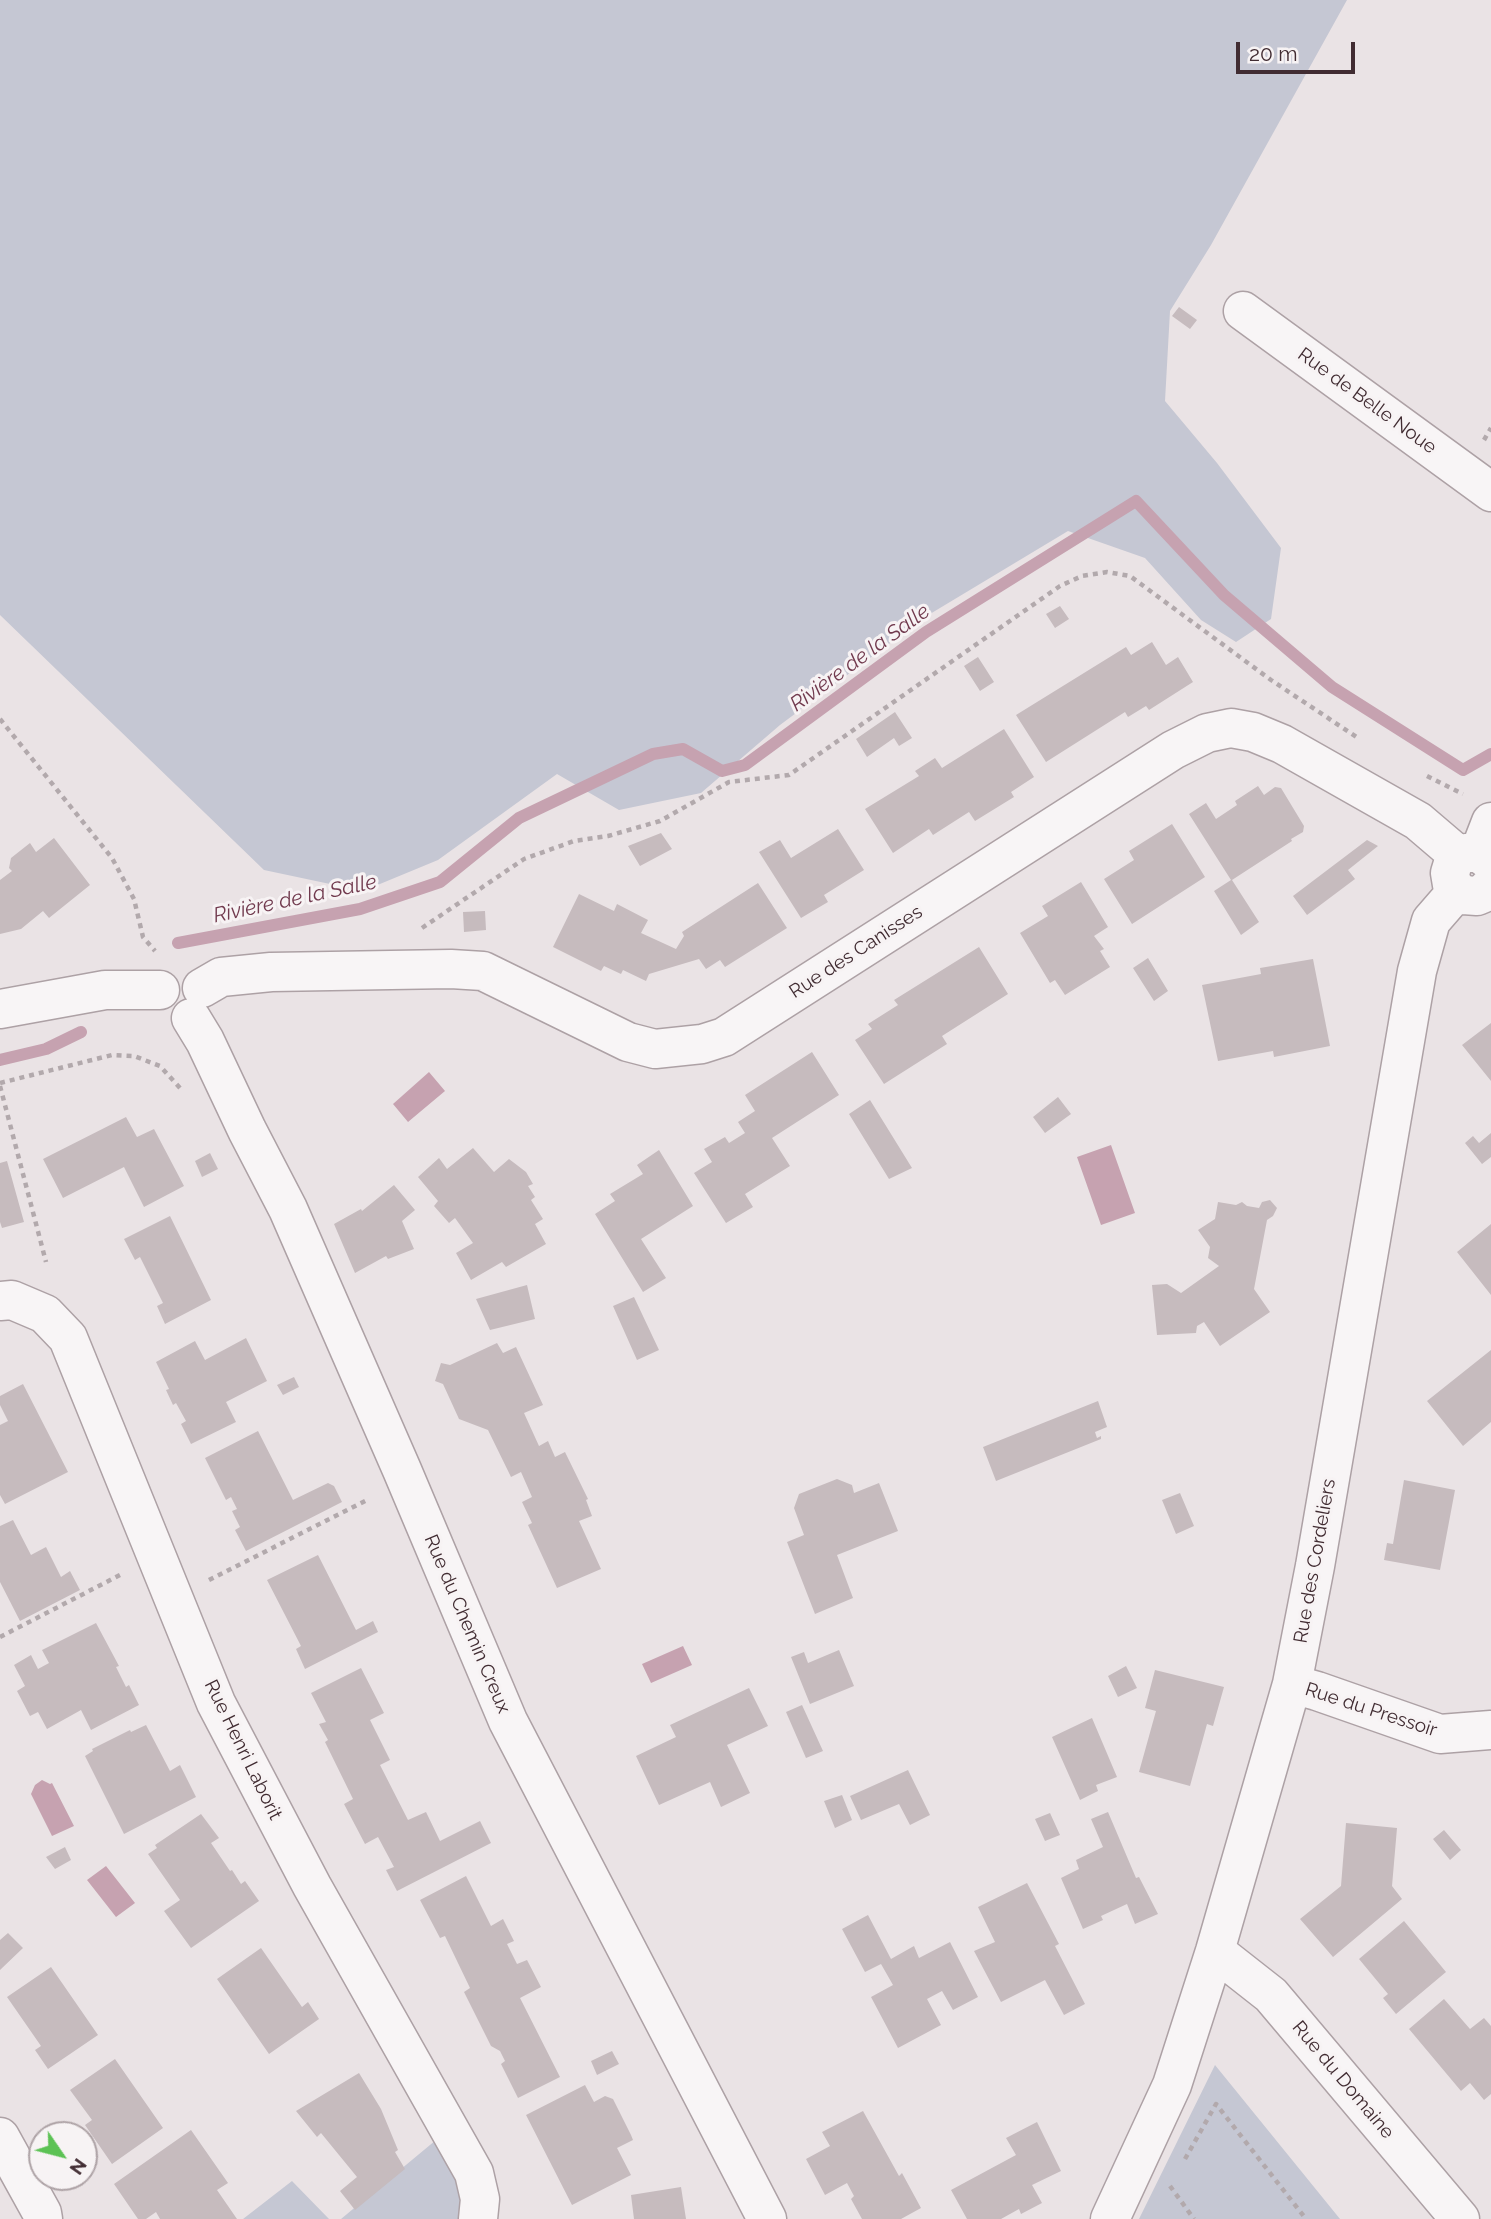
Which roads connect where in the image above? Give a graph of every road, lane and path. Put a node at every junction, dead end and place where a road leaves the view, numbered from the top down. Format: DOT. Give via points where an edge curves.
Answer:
graph roads {
  1 [pos="1243,312"];
  2 [pos="1491,492"];
  3 [pos="0,719"];
  4 [pos="1361,740"];
  5 [pos="1420,773"];
  6 [pos="1476,852"];
  7 [pos="414,934"];
  8 [pos="182,993"];
  9 [pos="0,1009"];
  10 [pos="160,1066"];
  11 [pos="0,1084"];
  12 [pos="46,1262"];
  13 [pos="0,1301"];
  14 [pos="369,1499"];
  15 [pos="203,1570"];
  16 [pos="123,1573"];
  17 [pos="0,1637"];
  18 [pos="1292,1685"];
  19 [pos="1491,1730"];
  20 [pos="1215,1951"];
  21 [pos="0,2137"];
  22 [pos="1183,2163"];
  23 [pos="1177,2175"];
  24 [pos="43,2219"];
  25 [pos="478,2219"];
  26 [pos="767,2219"];
  27 [pos="1110,2219"];
  28 [pos="1195,2219"];
  29 [pos="1306,2219"];
  30 [pos="1460,2219"];
  1 -- 2 [label="street, Rue de Belle Noue"];
  3 -- 8 [label="path" via="112,858 134,900 143,937"];
  4 -- 7 [label="path" via="1130,576 1107,572 1082,576 1060,586 789,775 729,782 660,821 575,841 524,859"];
  5 -- 6 [label="path"];
  6 -- 8 [label="street, Rue des Canisses" via="1282,744 1231,728 1207,733 1173,750 724,1037 702,1044 656,1049 628,1042 484,971 271,972 220,977"];
  6 -- 18 [label="street, Rue des Cordeliers" via="1431,921 1416,971"];
  8 -- 9 [label="street" via="105,990"];
  8 -- 26 [label="street, Rue du Chemin Creux" via="288,1209 508,1721"];
  10 -- 11 [label="path" via="134,1056 112,1055"];
  11 -- 12 [label="path"];
  13 -- 25 [label="street, Rue Henri Laborit" via="12,1300 45,1314 68,1338 216,1703 312,1886 474,2174 480,2199"];
  14 -- 15 [label="path" via="208,1580"];
  16 -- 17 [label="path"];
  18 -- 19 [label="street, Rue du Pressoir" via="1440,1734"];
  18 -- 20 [label="street, Rue des Cordeliers"];
  20 -- 27 [label="street, Rue des Cordeliers" via="1172,2085"];
  20 -- 30 [label="street, Rue du Domaine" via="1271,1995"];
  21 -- 24 [label="street"];
  22 -- 29 [label="path" via="1216,2104"];
  23 -- 28 [label="path" via="1170,2186"];
}
